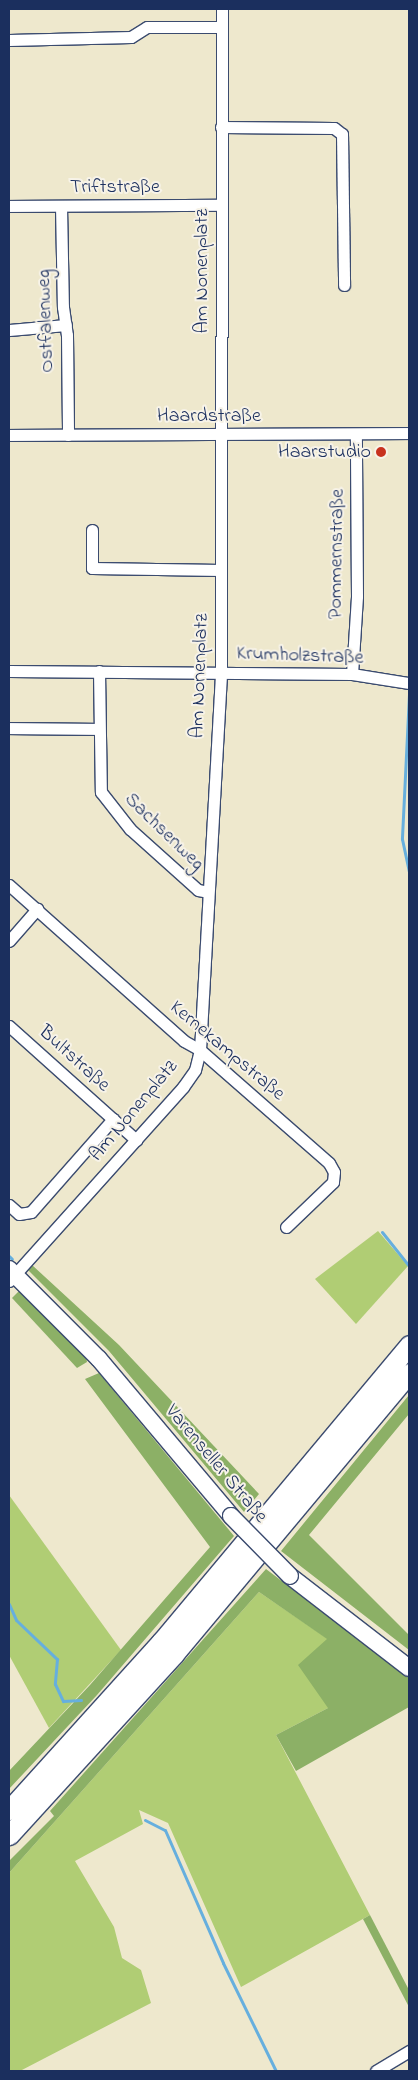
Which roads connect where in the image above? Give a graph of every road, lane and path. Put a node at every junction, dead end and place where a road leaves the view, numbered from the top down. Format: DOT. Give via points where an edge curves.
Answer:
graph roads {
  1 [pos="222,9"];
  2 [pos="221,27"];
  3 [pos="9,40"];
  4 [pos="221,127"];
  5 [pos="221,205"];
  6 [pos="9,206"];
  7 [pos="61,206"];
  8 [pos="344,285"];
  9 [pos="66,325"];
  10 [pos="9,330"];
  11 [pos="409,433"];
  12 [pos="68,434"];
  13 [pos="221,434"];
  14 [pos="356,434"];
  15 [pos="9,435"];
  16 [pos="92,530"];
  17 [pos="221,570"];
  18 [pos="9,671"];
  19 [pos="99,671"];
  20 [pos="221,671"];
  21 [pos="352,674"];
  22 [pos="409,683"];
  23 [pos="9,728"];
  24 [pos="99,729"];
  25 [pos="9,885"];
  26 [pos="208,892"];
  27 [pos="37,910"];
  28 [pos="9,941"];
  29 [pos="9,1026"];
  30 [pos="200,1050"];
  31 [pos="113,1119"];
  32 [pos="136,1140"];
  33 [pos="9,1205"];
  34 [pos="286,1227"];
  35 [pos="11,1275"];
  36 [pos="409,1345"];
  37 [pos="409,1373"];
  38 [pos="409,1668"];
  39 [pos="9,1810"];
  40 [pos="9,1835"];
  41 [pos="409,2051"];
  42 [pos="376,2071"];
  1 -- 2 [label="street, Am Nonenplatz"];
  2 -- 3 [label="street" via="147,27 131,37"];
  2 -- 4 [label="street, Am Nonenplatz"];
  4 -- 5 [label="street, Am Nonenplatz"];
  4 -- 8 [label="street" via="334,128 342,134"];
  5 -- 7 [label="street, Triftstraße"];
  5 -- 13 [label="street, Am Nonenplatz"];
  6 -- 7 [label="street, Triftstraße"];
  7 -- 9 [label="street, Ostfalenweg"];
  9 -- 10 [label="street"];
  9 -- 12 [label="street, Ostfalenweg"];
  11 -- 14 [label="street, Haardstraße"];
  12 -- 13 [label="street, Haardstraße"];
  12 -- 15 [label="street, Haardstraße"];
  13 -- 14 [label="street, Haardstraße"];
  13 -- 17 [label="street, Am Nonenplatz"];
  14 -- 21 [label="street, Pommernstraße" via="357,596"];
  16 -- 17 [label="street" via="92,568"];
  17 -- 20 [label="street, Am Nonenplatz"];
  18 -- 19 [label="street, Krumholzstraße"];
  19 -- 20 [label="street, Krumholzstraße"];
  19 -- 24 [label="street, Sachsenweg"];
  20 -- 21 [label="street, Krumholzstraße"];
  20 -- 26 [label="street, Am Nonenplatz"];
  21 -- 22 [label="street, Krumholzstraße"];
  23 -- 24 [label="street"];
  24 -- 26 [label="street, Sachsenweg" via="99,783 105,801 130,829 198,890"];
  25 -- 27 [label="street, Kernekampstraße"];
  26 -- 30 [label="street, Am Nonenplatz"];
  27 -- 28 [label="street"];
  27 -- 30 [label="street, Kernekampstraße" via="184,1041"];
  29 -- 31 [label="street, Bultstraße"];
  30 -- 32 [label="street, Am Nonenplatz" via="195,1070"];
  30 -- 34 [label="street, Kernekampstraße" via="329,1163 334,1172 333,1182"];
  31 -- 32 [label="street, Bultstraße"];
  31 -- 33 [label="street" via="30,1212 19,1214"];
  32 -- 35 [label="street, Am Nonenplatz"];
  35 -- 38 [label="main road, Varenseller Straße, bridge" via="99,1359 231,1516 290,1576"];
  36 -- 39 [label="highway" via="161,1642"];
  37 -- 40 [label="highway" via="174,1654"];
  41 -- 42 [label="street"];
}
